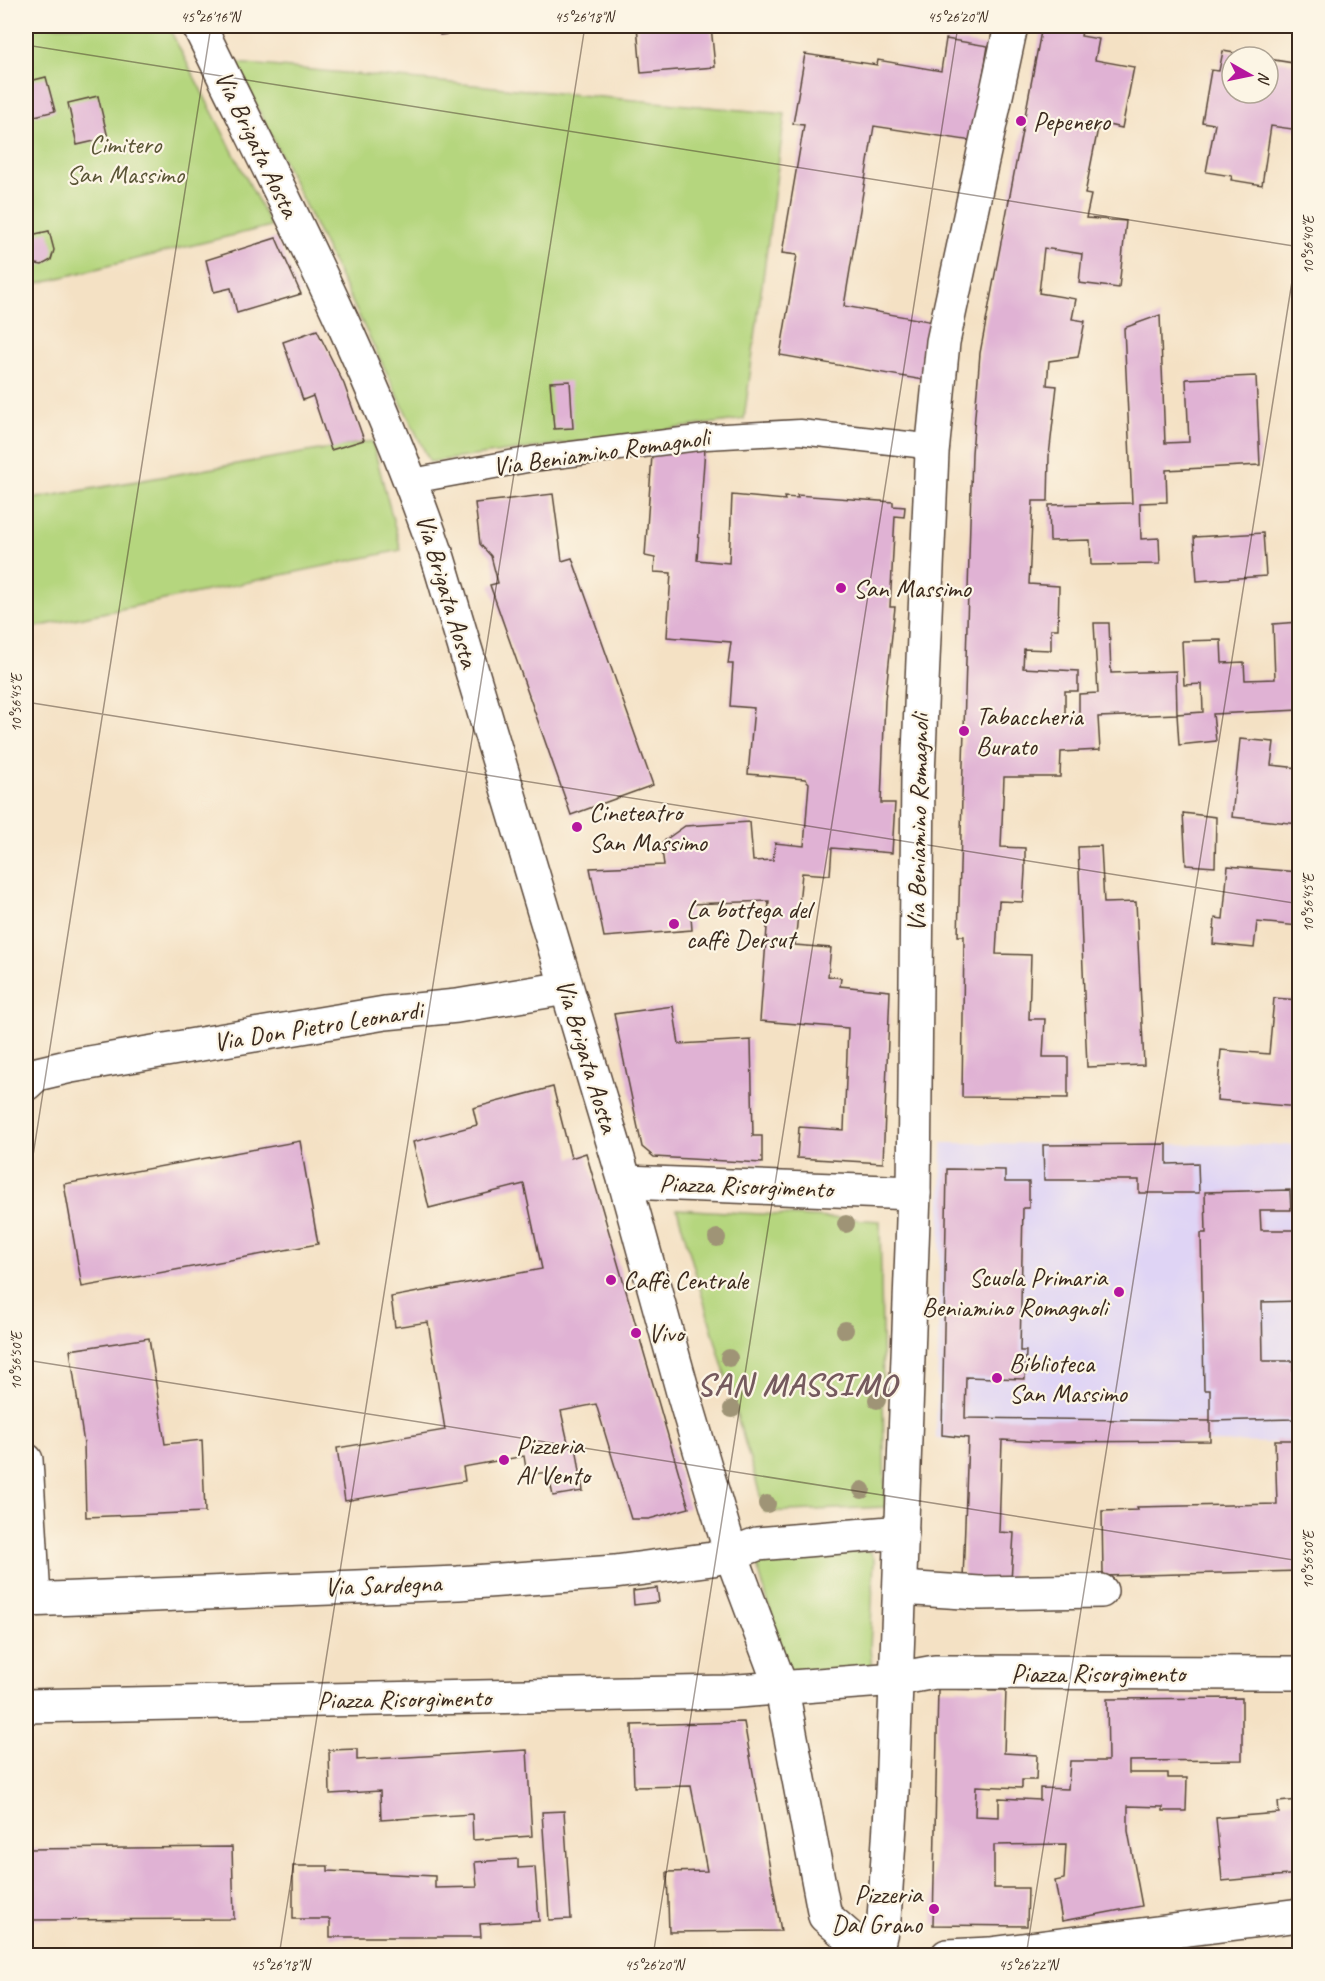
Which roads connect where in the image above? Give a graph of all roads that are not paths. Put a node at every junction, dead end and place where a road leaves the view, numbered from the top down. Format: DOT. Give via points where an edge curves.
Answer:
graph roads {
  1 [pos="199,26"];
  2 [pos="1011,26"];
  3 [pos="933,453"];
  4 [pos="412,481"];
  5 [pos="566,988"];
  6 [pos="26,1084"];
  7 [pos="625,1182"];
  8 [pos="914,1193"];
  9 [pos="26,1460"];
  10 [pos="902,1532"];
  11 [pos="731,1554"];
  12 [pos="900,1588"];
  13 [pos="1101,1591"];
  14 [pos="30,1599"];
  15 [pos="1299,1673"];
  16 [pos="896,1679"];
  17 [pos="782,1690"];
  18 [pos="26,1706"];
  19 [pos="1299,1915"];
  20 [pos="989,1955"];
  21 [pos="873,1956"];
  22 [pos="946,1956"];
  1 -- 4 [label="street, Via Brigata Aosta" via="343,322"];
  2 -- 3 [label="street, Via Beniamino Romagnoli" via="943,342"];
  3 -- 4 [label="street, Via Beniamino Romagnoli" via="917,445 800,432 706,437 532,459"];
  3 -- 8 [label="street, Via Beniamino Romagnoli" via="918,810"];
  4 -- 5 [label="street, Via Brigata Aosta"];
  5 -- 6 [label="street, Via Don Pietro Leonardi" via="385,1013 71,1066 37,1074"];
  5 -- 7 [label="street, Via Brigata Aosta"];
  7 -- 8 [label="street, Piazza Risorgimento"];
  7 -- 11 [label="street, Piazza Risorgimento"];
  8 -- 10 [label="street, Piazza Risorgimento"];
  9 -- 14 [label="street, Via Sardegna"];
  10 -- 11 [label="street" via="757,1544"];
  10 -- 12 [label="street, Piazza Risorgimento"];
  11 -- 14 [label="street, Via Sardegna" via="615,1572 458,1583"];
  11 -- 17 [label="street, Piazza Risorgimento"];
  12 -- 13 [label="street" via="980,1593"];
  12 -- 16 [label="street, Piazza Risorgimento"];
  15 -- 16 [label="street, Piazza Risorgimento" via="935,1672"];
  16 -- 17 [label="street, Piazza Risorgimento"];
  16 -- 21 [label="street, Piazza Risorgimento" via="884,1919"];
  17 -- 18 [label="street, Piazza Risorgimento"];
  17 -- 21 [label="street, Piazza Risorgimento" via="825,1916"];
  19 -- 20 [label="street"];
  20 -- 22 [label="street"];
}
